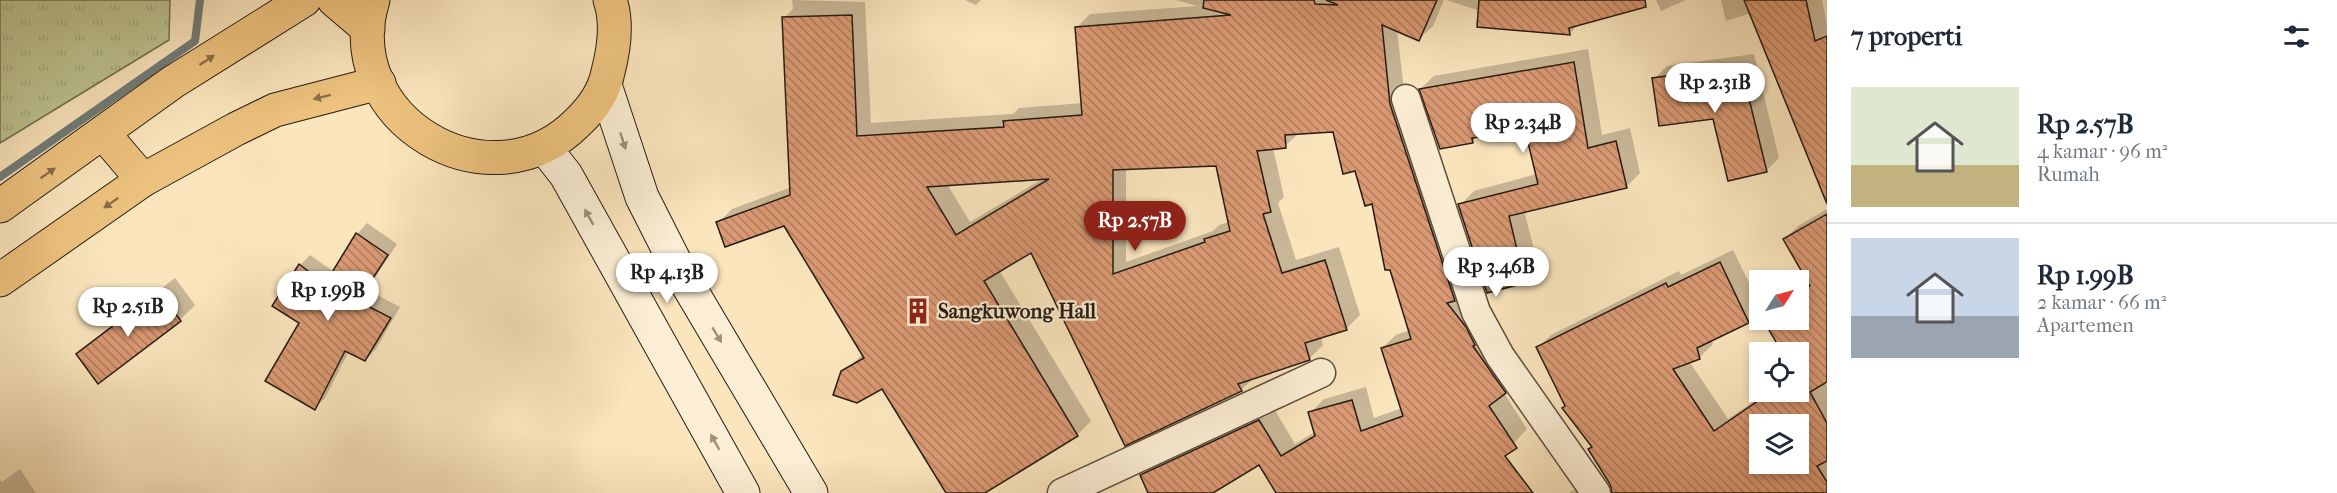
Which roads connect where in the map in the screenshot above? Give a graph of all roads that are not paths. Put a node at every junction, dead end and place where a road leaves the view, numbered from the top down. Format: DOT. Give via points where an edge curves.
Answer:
graph roads {
  1 [pos="304,0"];
  2 [pos="334,0"];
  3 [pos="611,2"];
  4 [pos="371,14"];
  5 [pos="379,83"];
  6 [pos="605,85"];
  7 [pos="1406,99"];
  8 [pos="103,133"];
  9 [pos="544,147"];
  10 [pos="143,180"];
  11 [pos="0,206"];
  12 [pos="0,280"];
  13 [pos="1321,373"];
  14 [pos="743,493"];
  15 [pos="811,493"];
  16 [pos="1062,493"];
  17 [pos="1596,493"];
  8 -- 1 [label="main road, one-way" via="172,82"];
  2 -- 4 [label="main road"];
  3 -- 6 [label="main road" via="615,46"];
  4 -- 5 [label="main road" via="370,57"];
  5 -- 9 [label="main road" via="396,112 419,135 448,150 480,158 512,157"];
  5 -- 10 [label="main road, one-way" via="275,110"];
  6 -- 9 [label="main road" via="590,111 569,132"];
  6 -- 15 [label="main road, one-way" via="642,197 679,270"];
  7 -- 17 [label="street" via="1476,312 1500,356"];
  8 -- 10 [label="main road"];
  11 -- 8 [label="main road, one-way"];
  14 -- 9 [label="main road, one-way" via="566,175"];
  10 -- 12 [label="main road, one-way"];
  13 -- 16 [label="street"];
}
